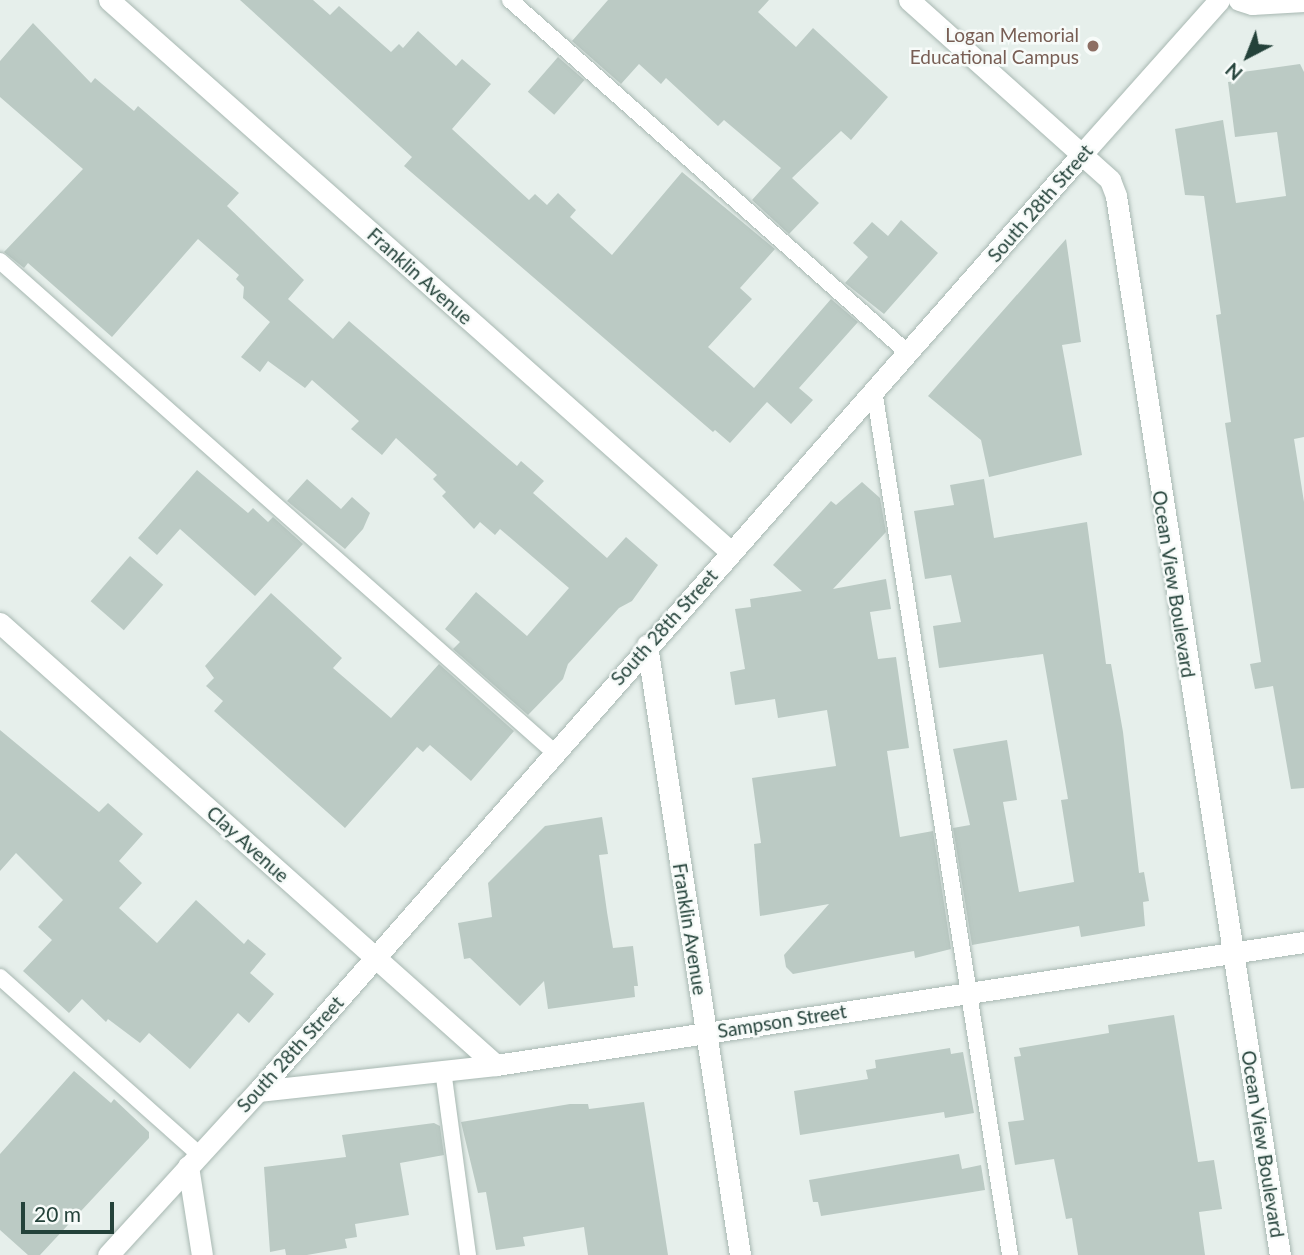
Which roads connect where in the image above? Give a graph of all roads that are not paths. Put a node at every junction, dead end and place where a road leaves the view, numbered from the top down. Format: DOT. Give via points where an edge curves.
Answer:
graph roads {
  1 [pos="109,0"];
  2 [pos="510,0"];
  3 [pos="909,0"];
  4 [pos="1219,0"];
  5 [pos="1239,0"];
  6 [pos="1304,1"];
  7 [pos="1082,155"];
  8 [pos="0,261"];
  9 [pos="908,353"];
  10 [pos="874,390"];
  11 [pos="731,552"];
  12 [pos="0,622"];
  13 [pos="647,645"];
  14 [pos="554,752"];
  15 [pos="1304,942"];
  16 [pos="1234,953"];
  17 [pos="376,958"];
  18 [pos="0,977"];
  19 [pos="970,993"];
  20 [pos="706,1033"];
  21 [pos="496,1065"];
  22 [pos="443,1070"];
  23 [pos="258,1091"];
  24 [pos="193,1160"];
  25 [pos="108,1255"];
  26 [pos="202,1255"];
  27 [pos="468,1255"];
  28 [pos="740,1255"];
  29 [pos="1010,1255"];
  30 [pos="1280,1255"];
  1 -- 11 [label="street, Franklin Avenue"];
  2 -- 9 [label="lane"];
  3 -- 7 [label="street, Ocean View Boulevard"];
  4 -- 7 [label="street, South 28th Street"];
  5 -- 6 [label="street" via="1252,4"];
  7 -- 9 [label="street, South 28th Street"];
  7 -- 16 [label="street, Ocean View Boulevard" via="1110,180 1116,196"];
  8 -- 14 [label="lane"];
  9 -- 10 [label="street, South 28th Street"];
  10 -- 11 [label="street, South 28th Street"];
  10 -- 19 [label="lane"];
  11 -- 13 [label="street, South 28th Street"];
  12 -- 17 [label="street, Clay Avenue"];
  13 -- 14 [label="street, South 28th Street"];
  13 -- 20 [label="street, Franklin Avenue"];
  14 -- 17 [label="street, South 28th Street"];
  15 -- 16 [label="street, Sampson Street"];
  16 -- 19 [label="street, Sampson Street"];
  16 -- 30 [label="street, Ocean View Boulevard"];
  17 -- 21 [label="street, Clay Avenue"];
  17 -- 23 [label="street, South 28th Street"];
  18 -- 24 [label="lane"];
  19 -- 20 [label="street, Sampson Street"];
  19 -- 29 [label="lane"];
  20 -- 21 [label="street, Sampson Street"];
  20 -- 28 [label="street, Franklin Avenue"];
  21 -- 22 [label="street, Sampson Street"];
  22 -- 23 [label="street, Sampson Street"];
  22 -- 27 [label="lane"];
  23 -- 24 [label="street, South 28th Street"];
  24 -- 25 [label="street, South 28th Street"];
  24 -- 26 [label="street"];
}
